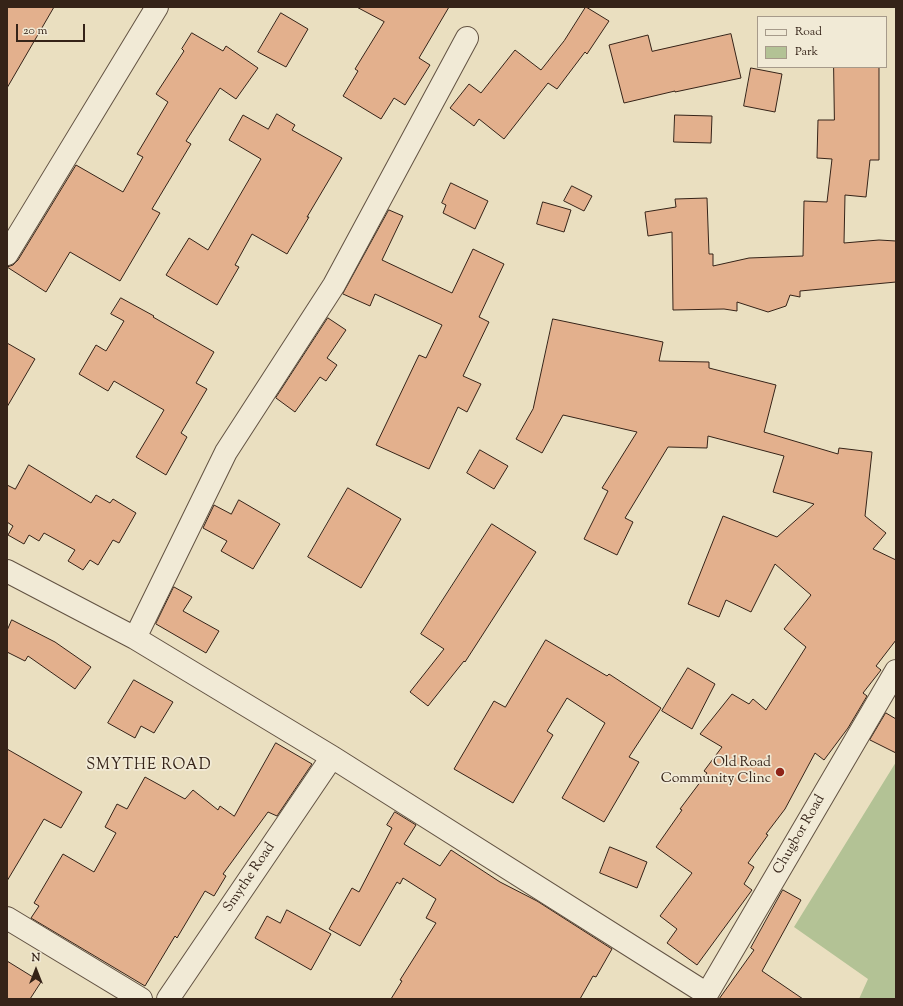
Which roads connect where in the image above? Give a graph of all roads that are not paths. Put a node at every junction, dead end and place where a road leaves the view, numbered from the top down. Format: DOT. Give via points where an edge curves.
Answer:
graph roads {
  1 [pos="157,7"];
  2 [pos="467,38"];
  3 [pos="7,254"];
  4 [pos="7,571"];
  5 [pos="135,638"];
  6 [pos="896,671"];
  7 [pos="332,757"];
  8 [pos="7,918"];
  9 [pos="705,997"];
  10 [pos="141,999"];
  11 [pos="168,999"];
  1 -- 3 [label="street"];
  2 -- 5 [label="street" via="334,285 226,452"];
  4 -- 5 [label="street"];
  5 -- 7 [label="street"];
  6 -- 9 [label="street, Chugbor Road"];
  7 -- 9 [label="street"];
  7 -- 11 [label="street, Smythe Road"];
  8 -- 10 [label="street"];
}
